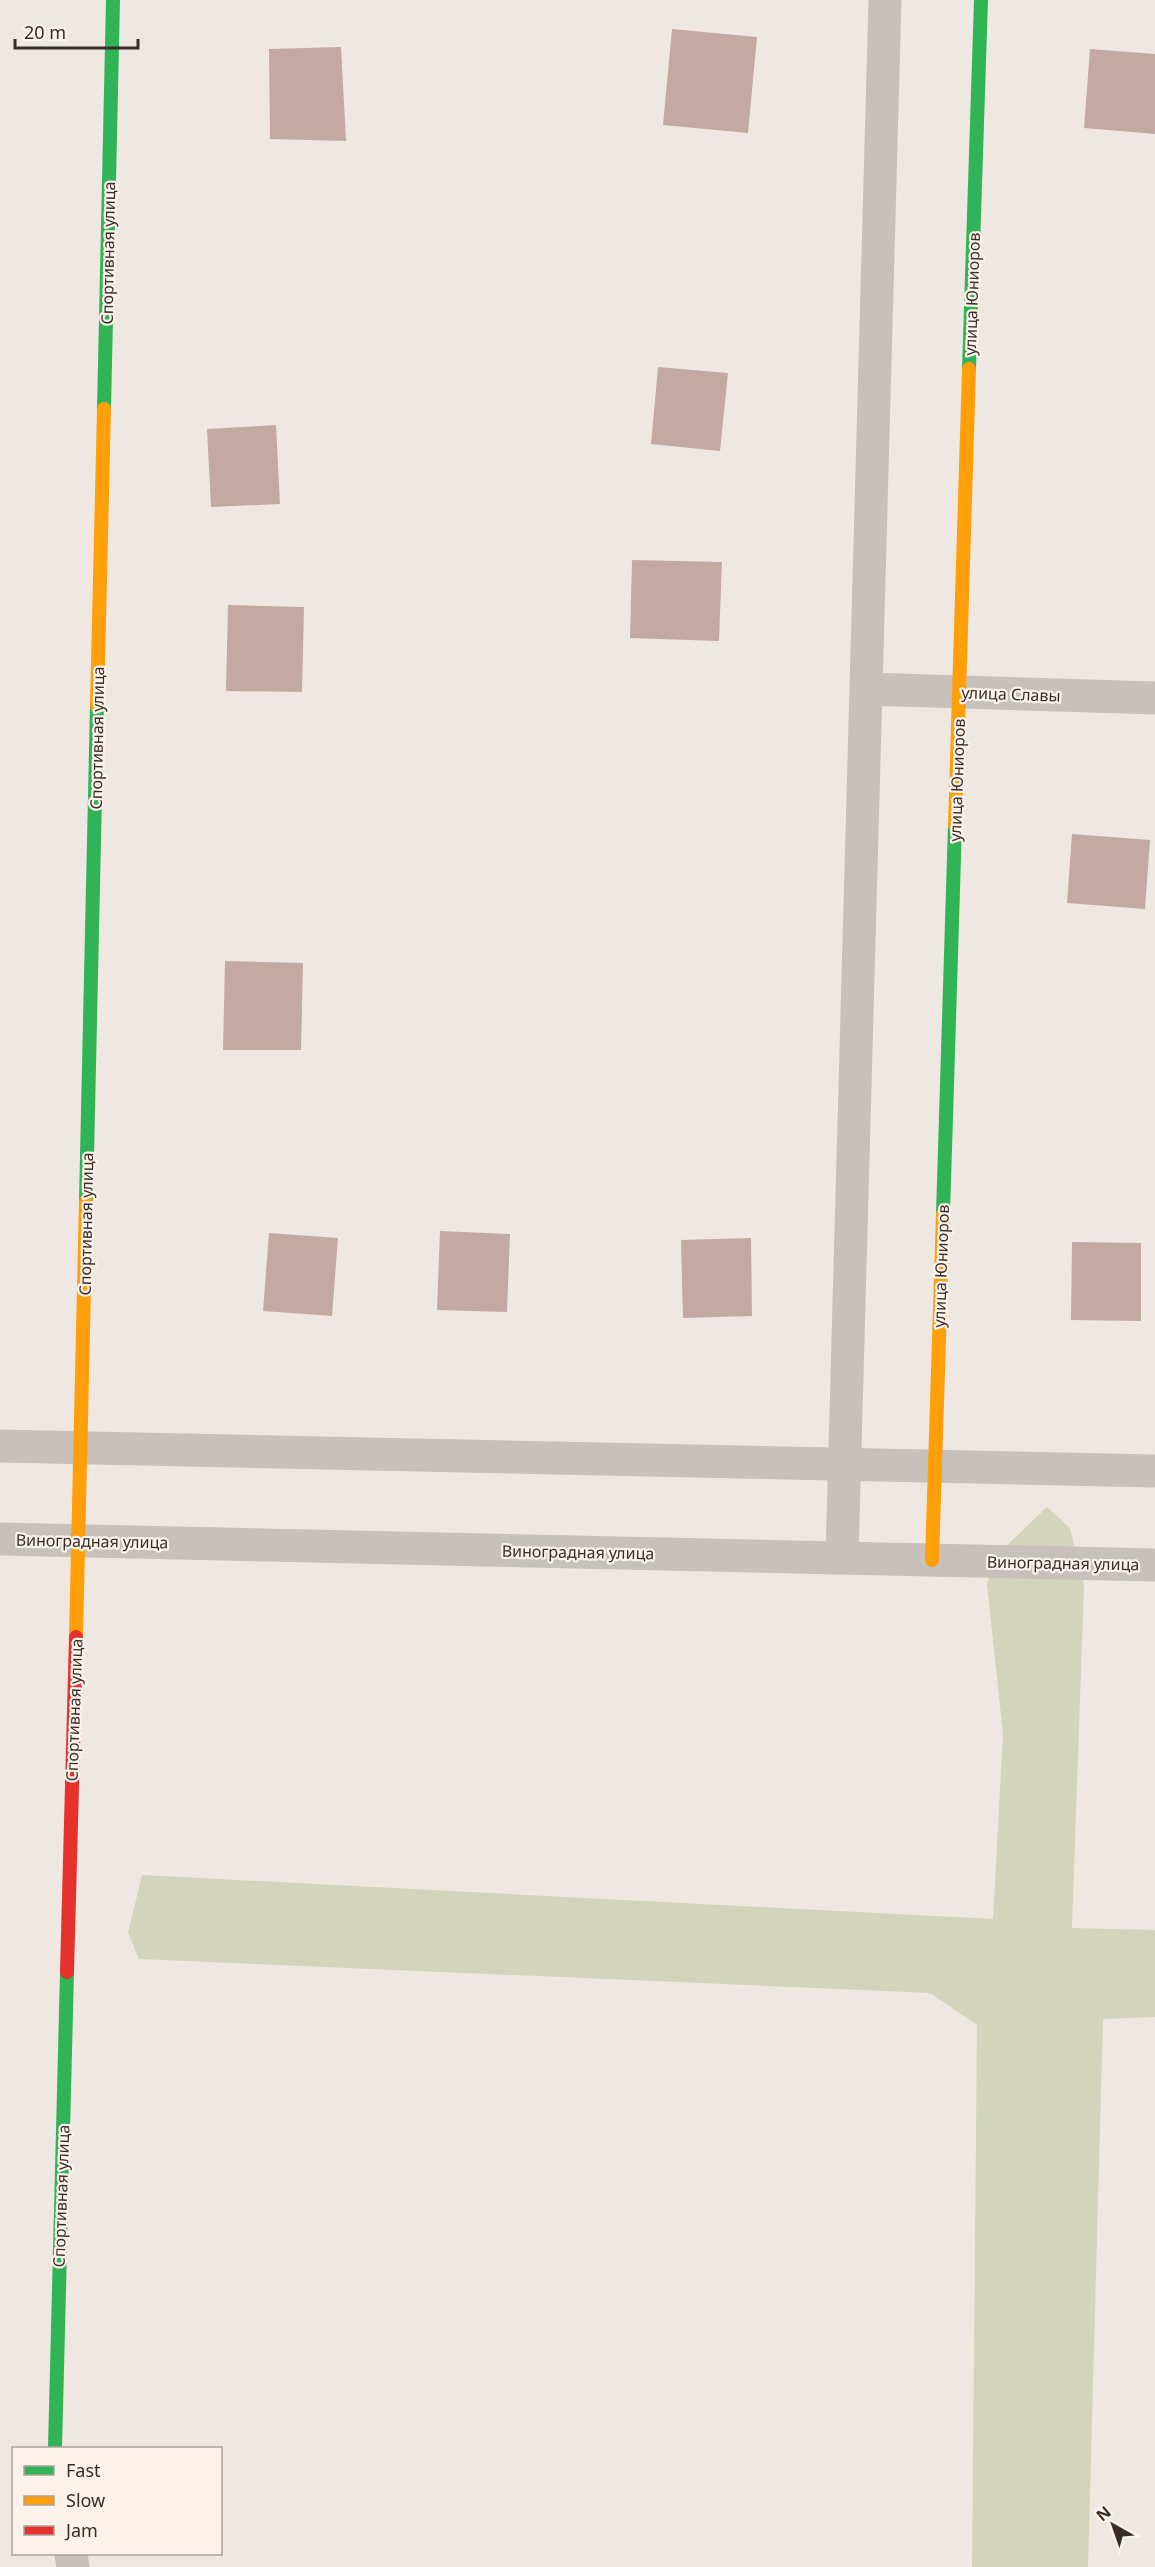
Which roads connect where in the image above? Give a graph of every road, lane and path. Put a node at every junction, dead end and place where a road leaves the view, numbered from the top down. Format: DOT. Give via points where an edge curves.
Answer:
graph roads {
  1 [pos="114,0"];
  2 [pos="885,0"];
  3 [pos="981,0"];
  4 [pos="866,689"];
  5 [pos="959,693"];
  6 [pos="1155,698"];
  7 [pos="0,1446"];
  8 [pos="81,1448"];
  9 [pos="844,1464"];
  10 [pos="935,1466"];
  11 [pos="1155,1471"];
  12 [pos="0,1539"];
  13 [pos="78,1540"];
  14 [pos="842,1557"];
  15 [pos="932,1560"];
  16 [pos="1155,1565"];
  17 [pos="55,2447"];
  1 -- 8 [label="street, Спортивная улица"];
  2 -- 4 [label="street"];
  3 -- 5 [label="street, улица Юниоров"];
  4 -- 5 [label="street, улица Славы"];
  4 -- 9 [label="street"];
  5 -- 6 [label="street, улица Славы"];
  5 -- 10 [label="street, улица Юниоров"];
  7 -- 8 [label="street"];
  8 -- 9 [label="street"];
  8 -- 13 [label="street, Спортивная улица"];
  9 -- 10 [label="street"];
  9 -- 14 [label="street"];
  10 -- 11 [label="street"];
  10 -- 15 [label="street, улица Юниоров"];
  12 -- 13 [label="street, Виноградная улица"];
  13 -- 14 [label="street, Виноградная улица"];
  13 -- 17 [label="street, Спортивная улица"];
  14 -- 15 [label="street, Виноградная улица"];
  15 -- 16 [label="street, Виноградная улица"];
}
